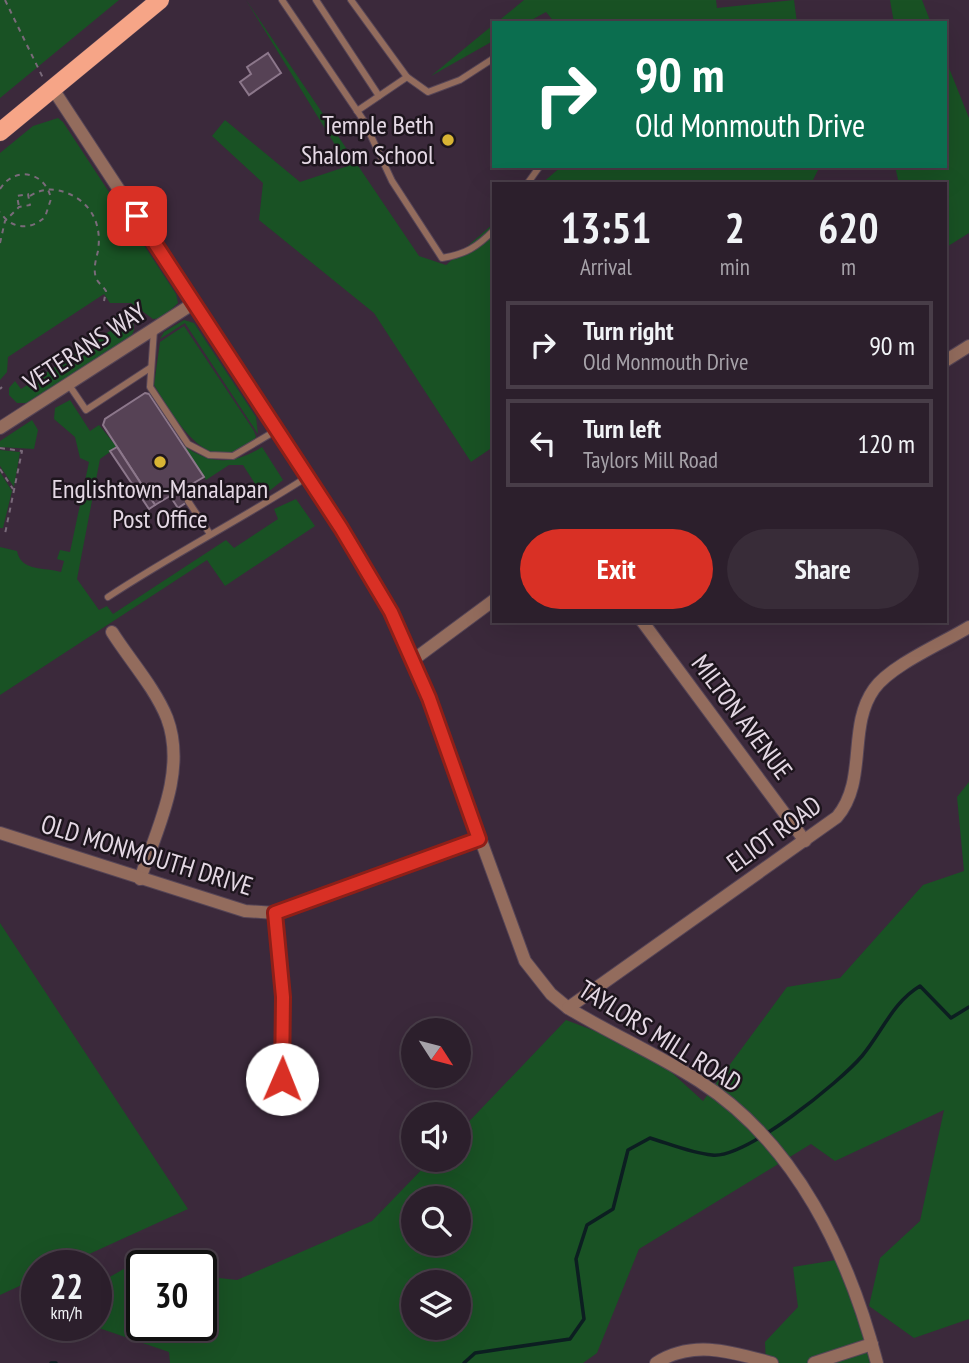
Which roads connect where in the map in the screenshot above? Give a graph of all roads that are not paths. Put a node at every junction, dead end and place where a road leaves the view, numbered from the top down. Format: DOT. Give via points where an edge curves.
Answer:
graph roads {
  1 [pos="160,0"];
  2 [pos="282,0"];
  3 [pos="316,0"];
  4 [pos="351,0"];
  5 [pos="492,59"];
  6 [pos="407,77"];
  7 [pos="49,85"];
  8 [pos="379,96"];
  9 [pos="357,111"];
  10 [pos="0,132"];
  11 [pos="492,232"];
  12 [pos="194,303"];
  13 [pos="154,330"];
  14 [pos="969,346"];
  15 [pos="947,359"];
  16 [pos="150,368"];
  17 [pos="69,385"];
  18 [pos="0,428"];
  19 [pos="277,430"];
  20 [pos="307,477"];
  21 [pos="188,501"];
  22 [pos="210,534"];
  23 [pos="108,597"];
  24 [pos="492,601"];
  25 [pos="643,623"];
  26 [pos="969,627"];
  27 [pos="112,632"];
  28 [pos="413,660"];
  29 [pos="0,833"];
  30 [pos="479,839"];
  31 [pos="805,841"];
  32 [pos="140,879"];
  33 [pos="275,913"];
  34 [pos="568,1008"];
  35 [pos="282,1106"];
  36 [pos="872,1344"];
  37 [pos="656,1363"];
  38 [pos="772,1363"];
  39 [pos="814,1363"];
  40 [pos="877,1363"];
  1 -- 7 [label="main road"];
  2 -- 9 [label="lane"];
  3 -- 8 [label="lane"];
  4 -- 6 [label="lane"];
  5 -- 6 [label="lane" via="460,80 428,92"];
  6 -- 8 [label="lane"];
  7 -- 10 [label="main road"];
  7 -- 12 [label="street, TAYLORS MILL ROAD"];
  8 -- 9 [label="lane"];
  9 -- 11 [label="lane" via="391,181 442,257 461,255"];
  12 -- 13 [label="street, VETERANS WAY"];
  12 -- 19 [label="street, TAYLORS MILL ROAD"];
  13 -- 16 [label="lane"];
  13 -- 17 [label="street, VETERANS WAY"];
  14 -- 15 [label="street"];
  16 -- 17 [label="lane" via="86,411"];
  16 -- 19 [label="lane" via="151,389 184,439 200,452 214,457 237,455"];
  17 -- 18 [label="street, VETERANS WAY"];
  19 -- 20 [label="street, TAYLORS MILL ROAD"];
  20 -- 22 [label="lane"];
  20 -- 28 [label="street, TAYLORS MILL ROAD" via="370,576"];
  21 -- 22 [label="lane"];
  22 -- 23 [label="lane"];
  24 -- 28 [label="street"];
  25 -- 31 [label="street, MILTON AVENUE"];
  26 -- 31 [label="street, ELIOT ROAD" via="874,688 862,716 848,803"];
  27 -- 32 [label="street" via="166,716 172,736 171,788"];
  28 -- 30 [label="street, TAYLORS MILL ROAD"];
  29 -- 32 [label="street, OLD MONMOUTH DRIVE"];
  30 -- 33 [label="street, OLD MONMOUTH DRIVE"];
  30 -- 34 [label="street, TAYLORS MILL ROAD" via="525,961"];
  31 -- 34 [label="street, ELIOT ROAD"];
  32 -- 33 [label="street, OLD MONMOUTH DRIVE" via="245,911"];
  33 -- 35 [label="street" via="283,997"];
  34 -- 36 [label="street, TAYLORS MILL ROAD" via="698,1080 770,1142 831,1233"];
  36 -- 39 [label="street"];
  36 -- 40 [label="street, TAYLORS MILL ROAD"];
  37 -- 38 [label="street" via="692,1347"];
}
